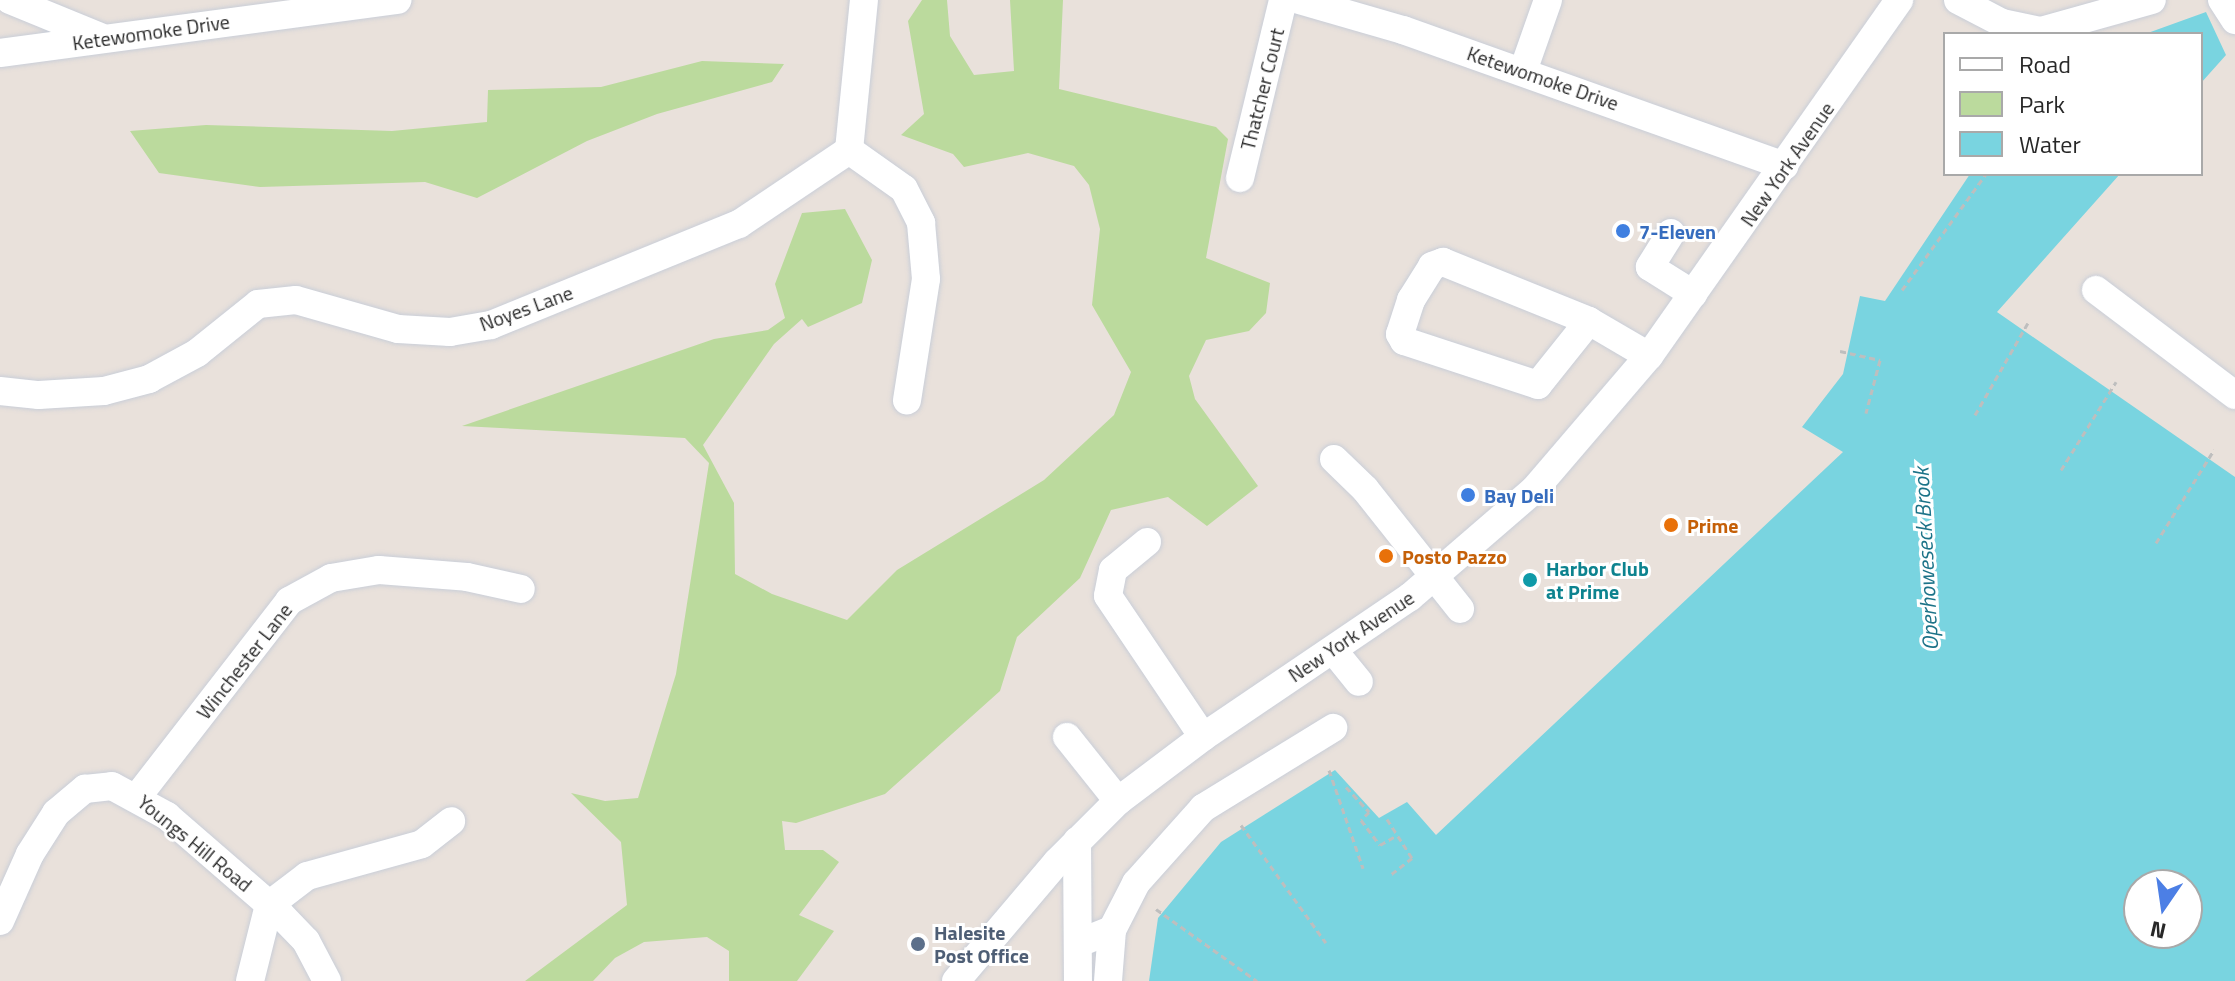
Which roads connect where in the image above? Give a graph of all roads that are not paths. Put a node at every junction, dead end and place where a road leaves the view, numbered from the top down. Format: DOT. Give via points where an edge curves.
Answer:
graph roads {
  1 [pos="10,0"];
  2 [pos="397,0"];
  3 [pos="864,0"];
  4 [pos="1283,0"];
  5 [pos="1299,0"];
  6 [pos="1548,0"];
  7 [pos="1899,0"];
  8 [pos="1909,0"];
  9 [pos="1958,0"];
  10 [pos="2152,0"];
  11 [pos="2222,0"];
  12 [pos="2235,20"];
  13 [pos="1884,27"];
  14 [pos="101,38"];
  15 [pos="0,53"];
  16 [pos="1523,71"];
  17 [pos="849,150"];
  18 [pos="1785,166"];
  19 [pos="1240,178"];
  20 [pos="1671,233"];
  21 [pos="2096,290"];
  22 [pos="1693,294"];
  23 [pos="1589,321"];
  24 [pos="1649,356"];
  25 [pos="0,391"];
  26 [pos="2234,394"];
  27 [pos="907,401"];
  28 [pos="1334,459"];
  29 [pos="1147,542"];
  30 [pos="1434,579"];
  31 [pos="521,589"];
  32 [pos="1460,609"];
  33 [pos="1333,650"];
  34 [pos="1359,682"];
  35 [pos="1333,728"];
  36 [pos="1067,737"];
  37 [pos="1203,737"];
  38 [pos="138,796"];
  39 [pos="1118,801"];
  40 [pos="451,821"];
  41 [pos="1077,841"];
  42 [pos="30,854"];
  43 [pos="0,870"];
  44 [pos="269,905"];
  45 [pos="2,911"];
  46 [pos="1112,930"];
  47 [pos="1079,943"];
  48 [pos="250,981"];
  49 [pos="327,981"];
  50 [pos="956,981"];
  51 [pos="1078,981"];
  52 [pos="1108,981"];
  1 -- 14 [label="street"];
  2 -- 14 [label="street, Ketewomoke Drive"];
  3 -- 17 [label="street"];
  4 -- 19 [label="street, Thatcher Court"];
  5 -- 16 [label="street, Ketewomoke Drive"];
  6 -- 16 [label="street"];
  7 -- 13 [label="street, New York Avenue"];
  8 -- 13 [label="street, New York Avenue"];
  9 -- 10 [label="street" via="2002,23 2041,31"];
  11 -- 12 [label="street"];
  13 -- 18 [label="street, New York Avenue"];
  14 -- 15 [label="street, Ketewomoke Drive"];
  16 -- 18 [label="street, Ketewomoke Drive"];
  17 -- 25 [label="street, Noyes Lane" via="739,224 491,325 450,332 398,329 296,300 258,304 197,353 149,379 104,391"];
  17 -- 27 [label="street" via="904,189 921,223 926,279"];
  18 -- 22 [label="street, New York Avenue"];
  20 -- 22 [label="street" via="1650,267"];
  21 -- 26 [label="street"];
  22 -- 24 [label="street, New York Avenue"];
  23 -- 23 [label="street" via="1443,262 1432,266 1411,300 1400,334 1404,341 1538,385"];
  23 -- 24 [label="street"];
  24 -- 30 [label="street, New York Avenue" via="1534,490"];
  28 -- 30 [label="street" via="1365,489"];
  29 -- 37 [label="street" via="1113,570 1108,596"];
  30 -- 32 [label="street"];
  30 -- 33 [label="street, New York Avenue"];
  31 -- 38 [label="street, Winchester Lane" via="467,577 379,570 331,578 289,601"];
  33 -- 34 [label="street"];
  33 -- 37 [label="street, New York Avenue"];
  35 -- 46 [label="street" via="1203,808 1136,883"];
  36 -- 39 [label="street"];
  37 -- 39 [label="street, New York Avenue"];
  38 -- 42 [label="street, Youngs Hill Road" via="103,785 77,793 49,821"];
  38 -- 44 [label="street, Youngs Hill Road"];
  39 -- 41 [label="street, New York Avenue"];
  40 -- 44 [label="street" via="422,844 307,876"];
  41 -- 47 [label="street"];
  41 -- 50 [label="street, New York Avenue"];
  42 -- 43 [label="street"];
  42 -- 45 [label="street, Youngs Hill Road"];
  44 -- 48 [label="street"];
  44 -- 49 [label="street, Youngs Hill Road" via="306,941"];
  46 -- 47 [label="street"];
  46 -- 52 [label="street"];
  47 -- 51 [label="street"];
}
